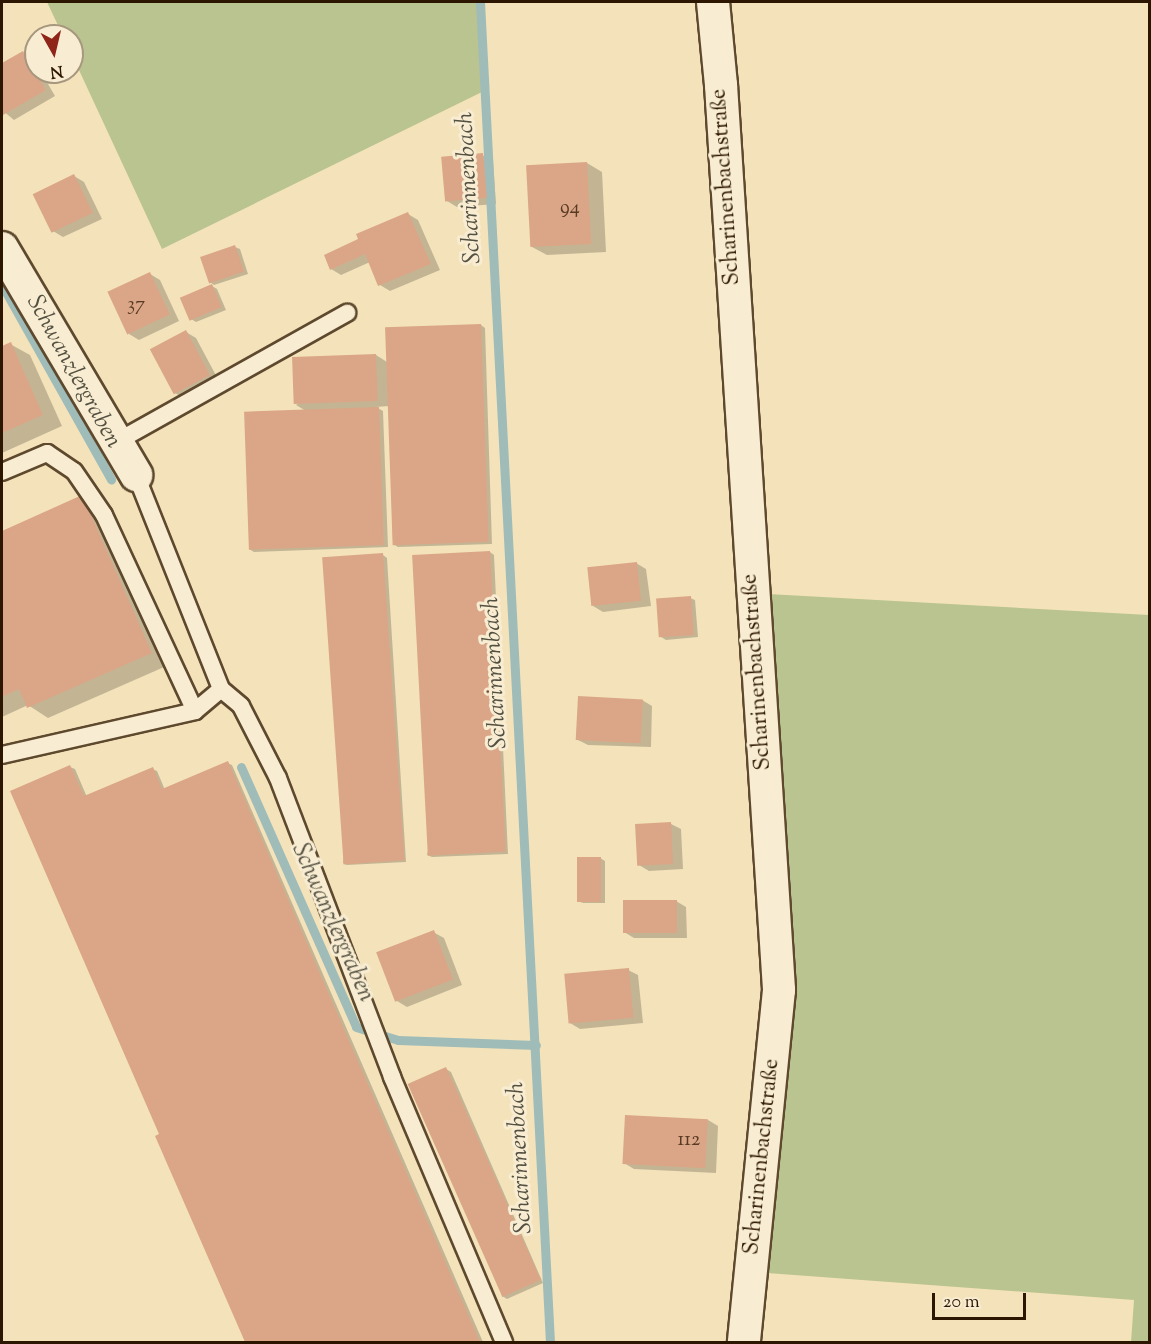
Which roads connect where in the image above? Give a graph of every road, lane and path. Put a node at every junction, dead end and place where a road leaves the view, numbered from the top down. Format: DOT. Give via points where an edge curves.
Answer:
graph roads {
  1 [pos="713,2"];
  2 [pos="2,248"];
  3 [pos="347,313"];
  4 [pos="116,442"];
  5 [pos="2,472"];
  6 [pos="136,475"];
  7 [pos="221,688"];
  8 [pos="195,711"];
  9 [pos="2,755"];
  10 [pos="504,1342"];
  11 [pos="744,1342"];
  1 -- 11 [label="street, Scharinenbachstraße" via="779,990"];
  2 -- 4 [label="street"];
  3 -- 4 [label="lane"];
  4 -- 6 [label="street"];
  5 -- 8 [label="lane" via="47,453 74,471 104,515"];
  6 -- 7 [label="lane"];
  7 -- 8 [label="lane"];
  7 -- 10 [label="lane" via="242,706 278,778 384,1055"];
  8 -- 9 [label="lane"];
}
